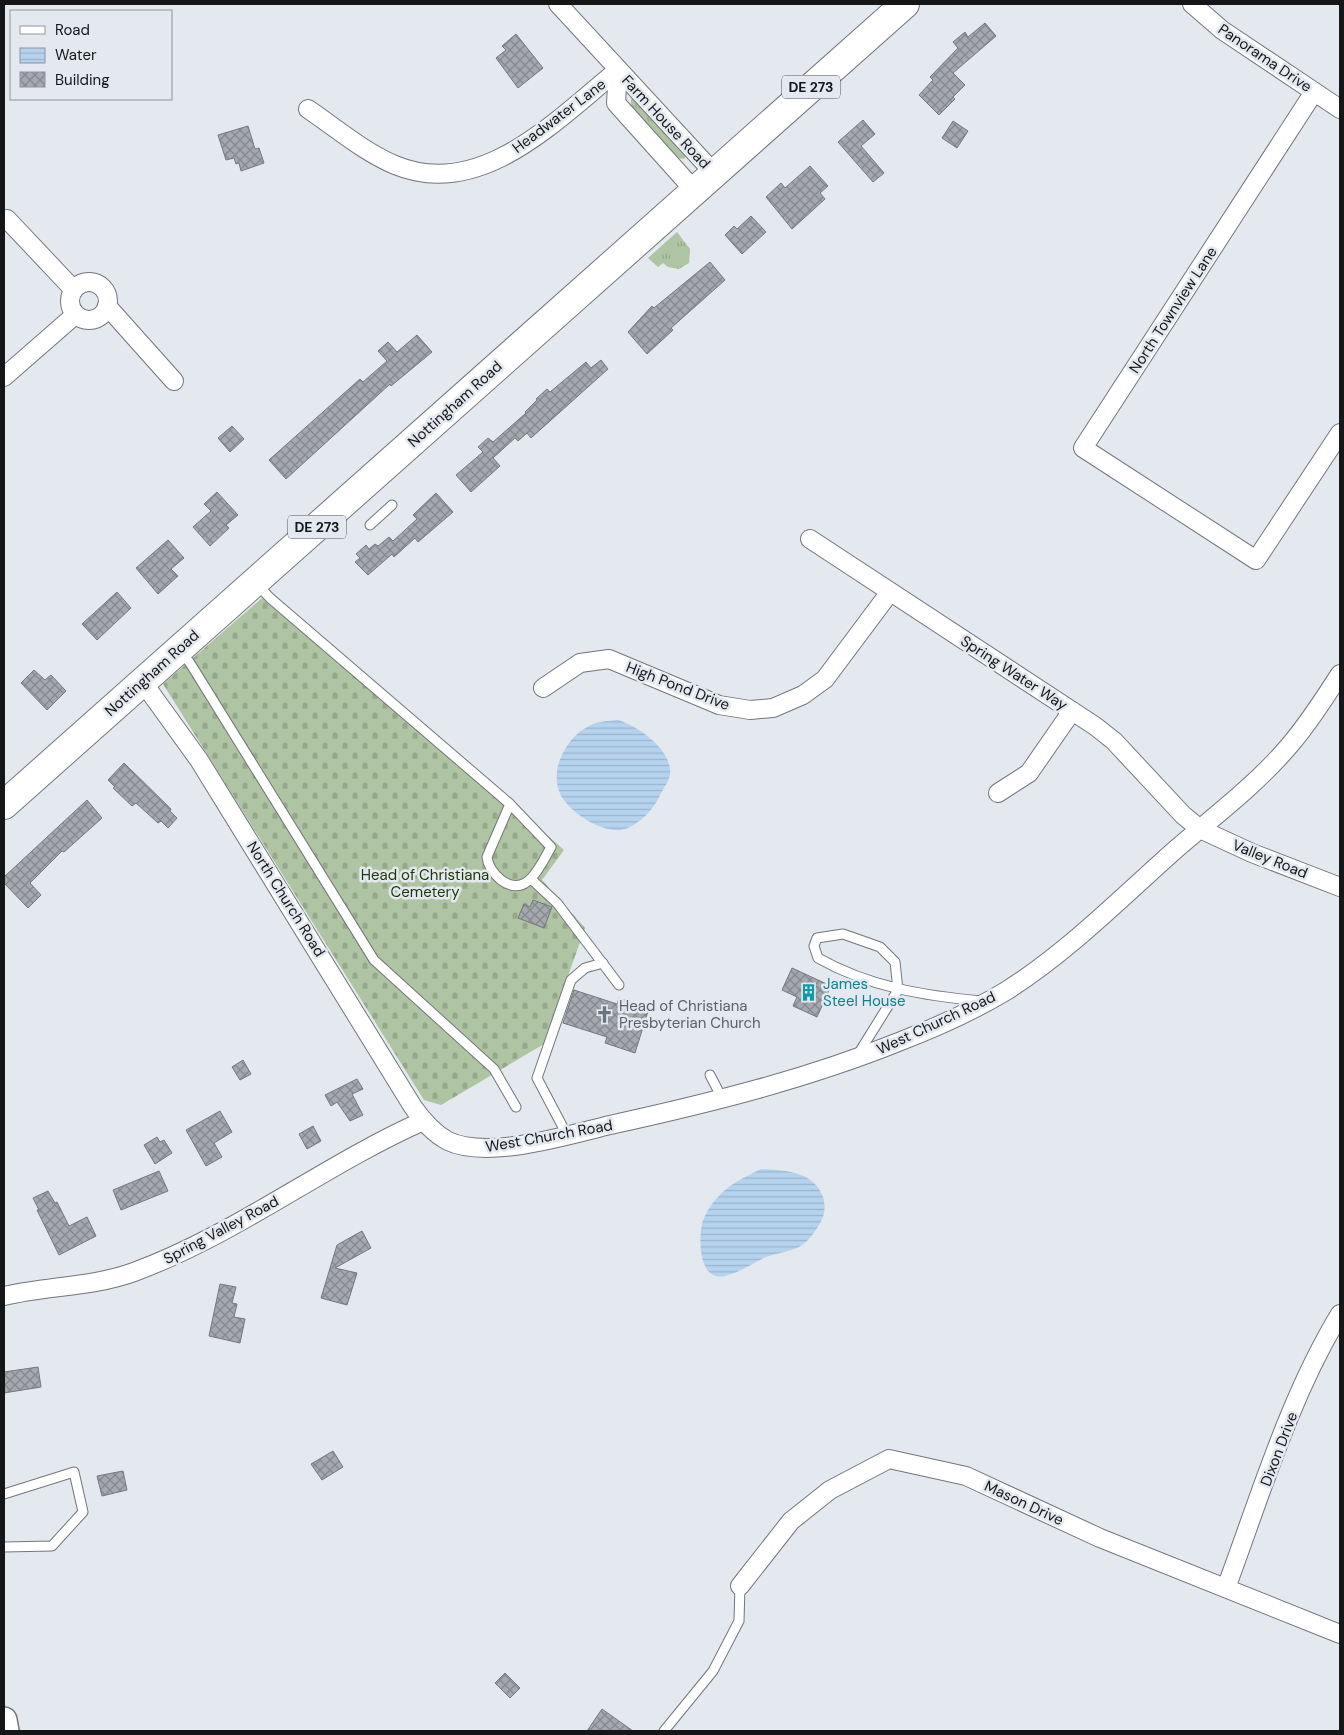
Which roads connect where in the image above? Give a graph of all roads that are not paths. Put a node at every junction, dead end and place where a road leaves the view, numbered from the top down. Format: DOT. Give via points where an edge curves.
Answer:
graph roads {
  1 [pos="558,4"];
  2 [pos="905,4"];
  3 [pos="1192,4"];
  4 [pos="618,70"];
  5 [pos="1314,92"];
  6 [pos="308,109"];
  7 [pos="1340,109"];
  8 [pos="704,182"];
  9 [pos="7,219"];
  10 [pos="73,288"];
  11 [pos="107,306"];
  12 [pos="75,315"];
  13 [pos="4,377"];
  14 [pos="174,381"];
  15 [pos="1340,433"];
  16 [pos="392,505"];
  17 [pos="370,525"];
  18 [pos="810,540"];
  19 [pos="255,582"];
  20 [pos="890,592"];
  21 [pos="178,649"];
  22 [pos="1340,674"];
  23 [pos="142,681"];
  24 [pos="543,688"];
  25 [pos="1072,711"];
  26 [pos="998,793"];
  27 [pos="510,804"];
  28 [pos="4,805"];
  29 [pos="1200,829"];
  30 [pos="531,879"];
  31 [pos="1340,887"];
  32 [pos="603,963"];
  33 [pos="619,985"];
  34 [pos="898,990"];
  35 [pos="988,1002"];
  36 [pos="855,1060"];
  37 [pos="710,1075"];
  38 [pos="723,1100"];
  39 [pos="516,1108"];
  40 [pos="423,1121"];
  41 [pos="567,1135"];
  42 [pos="4,1296"];
  43 [pos="1340,1314"];
  44 [pos="4,1494"];
  45 [pos="4,1547"];
  46 [pos="740,1586"];
  47 [pos="1226,1588"];
  48 [pos="1340,1634"];
  49 [pos="4,1720"];
  50 [pos="6,1731"];
  51 [pos="664,1731"];
  1 -- 4 [label="street, Farm House Road"];
  2 -- 8 [label="main road, Nottingham Road / DE 273"];
  3 -- 5 [label="street, Panorama Drive" via="1222,30"];
  4 -- 6 [label="street, Headwater Lane" via="510,153 478,168 447,174 413,171 396,165 366,149"];
  4 -- 8 [label="street, Farm House Road"];
  4 -- 8 [label="street, Farm House Road" via="616,103"];
  5 -- 7 [label="street, Panorama Drive"];
  5 -- 15 [label="street, North Townview Lane" via="1083,448 1256,560"];
  8 -- 19 [label="main road, Nottingham Road / DE 273"];
  9 -- 10 [label="street"];
  10 -- 11 [label="street" via="84,282 98,283 107,293"];
  10 -- 12 [label="street" via="69,305"];
  11 -- 12 [label="street" via="94,320"];
  11 -- 14 [label="street"];
  12 -- 13 [label="street"];
  16 -- 17 [label="lane"];
  18 -- 20 [label="street, Spring Water Way"];
  19 -- 21 [label="main road, Nottingham Road / DE 273"];
  19 -- 27 [label="lane"];
  20 -- 24 [label="street, High Pond Drive" via="825,679 803,695 773,708 750,710 719,704 609,659 580,663"];
  20 -- 25 [label="street, Spring Water Way"];
  21 -- 23 [label="main road, Nottingham Road / DE 273"];
  21 -- 39 [label="lane" via="259,772 374,960 494,1069"];
  22 -- 29 [label="street, West Church Road" via="1288,747"];
  23 -- 28 [label="main road, Nottingham Road / DE 273"];
  23 -- 40 [label="street, North Church Road" via="186,739"];
  25 -- 26 [label="street" via="1029,773"];
  25 -- 29 [label="street, Spring Water Way" via="1114,741"];
  27 -- 30 [label="lane" via="551,847"];
  27 -- 30 [label="lane" via="487,857 488,865 502,880 512,885 527,884"];
  29 -- 31 [label="street, Valley Road"];
  29 -- 35 [label="street, West Church Road" via="1064,948"];
  30 -- 32 [label="lane" via="557,903"];
  32 -- 33 [label="lane"];
  32 -- 41 [label="lane" via="585,968 571,980 537,1078"];
  34 -- 34 [label="lane" via="896,962 880,947 843,934 817,938 814,946 818,958 840,970"];
  34 -- 35 [label="lane"];
  34 -- 36 [label="lane"];
  35 -- 36 [label="street, West Church Road"];
  36 -- 38 [label="street, West Church Road"];
  37 -- 38 [label="lane"];
  38 -- 41 [label="street, West Church Road"];
  40 -- 41 [label="street, West Church Road" via="450,1142 476,1148 494,1148"];
  40 -- 42 [label="street, Spring Valley Road" via="159,1262 109,1279"];
  43 -- 47 [label="street, Dixon Drive" via="1319,1349 1289,1421"];
  44 -- 45 [label="lane" via="74,1472 83,1512 52,1546"];
  46 -- 47 [label="street, Mason Drive" via="791,1521 830,1490 888,1459 966,1476 1100,1538"];
  46 -- 51 [label="lane" via="739,1621 713,1671"];
  47 -- 48 [label="street, Mason Drive"];
  49 -- 50 [label="street"];
}
